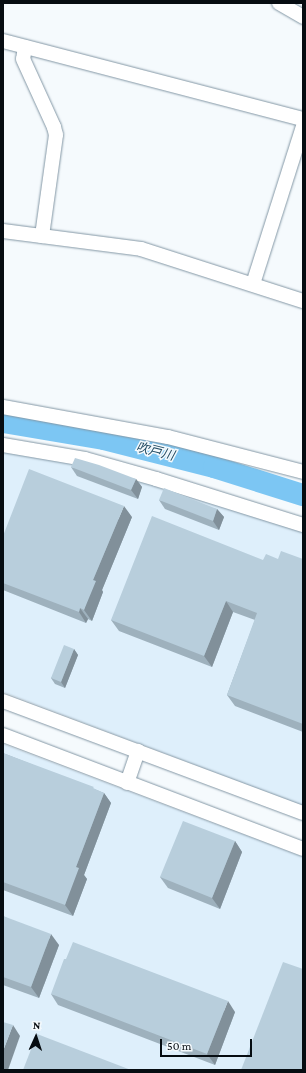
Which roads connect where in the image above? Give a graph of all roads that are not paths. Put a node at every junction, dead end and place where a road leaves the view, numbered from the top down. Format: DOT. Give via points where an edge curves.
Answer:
graph roads {
  1 [pos="279,3"];
  2 [pos="303,17"];
  3 [pos="3,41"];
  4 [pos="25,47"];
  5 [pos="303,119"];
  6 [pos="303,126"];
  7 [pos="3,231"];
  8 [pos="42,236"];
  9 [pos="253,284"];
  10 [pos="303,301"];
  11 [pos="3,407"];
  12 [pos="3,444"];
  13 [pos="303,472"];
  14 [pos="303,525"];
  15 [pos="3,700"];
  16 [pos="3,735"];
  17 [pos="138,751"];
  18 [pos="127,783"];
  19 [pos="303,813"];
  20 [pos="303,849"];
  1 -- 2 [label="street"];
  3 -- 4 [label="street"];
  4 -- 5 [label="street"];
  4 -- 8 [label="street" via="23,59 56,135"];
  6 -- 9 [label="street"];
  7 -- 8 [label="street"];
  8 -- 9 [label="street" via="141,249"];
  9 -- 10 [label="street"];
  11 -- 13 [label="street" via="168,437"];
  12 -- 14 [label="street" via="85,459 156,478"];
  15 -- 17 [label="street"];
  16 -- 18 [label="street"];
  17 -- 18 [label="street"];
  17 -- 19 [label="street"];
  18 -- 20 [label="street"];
}
